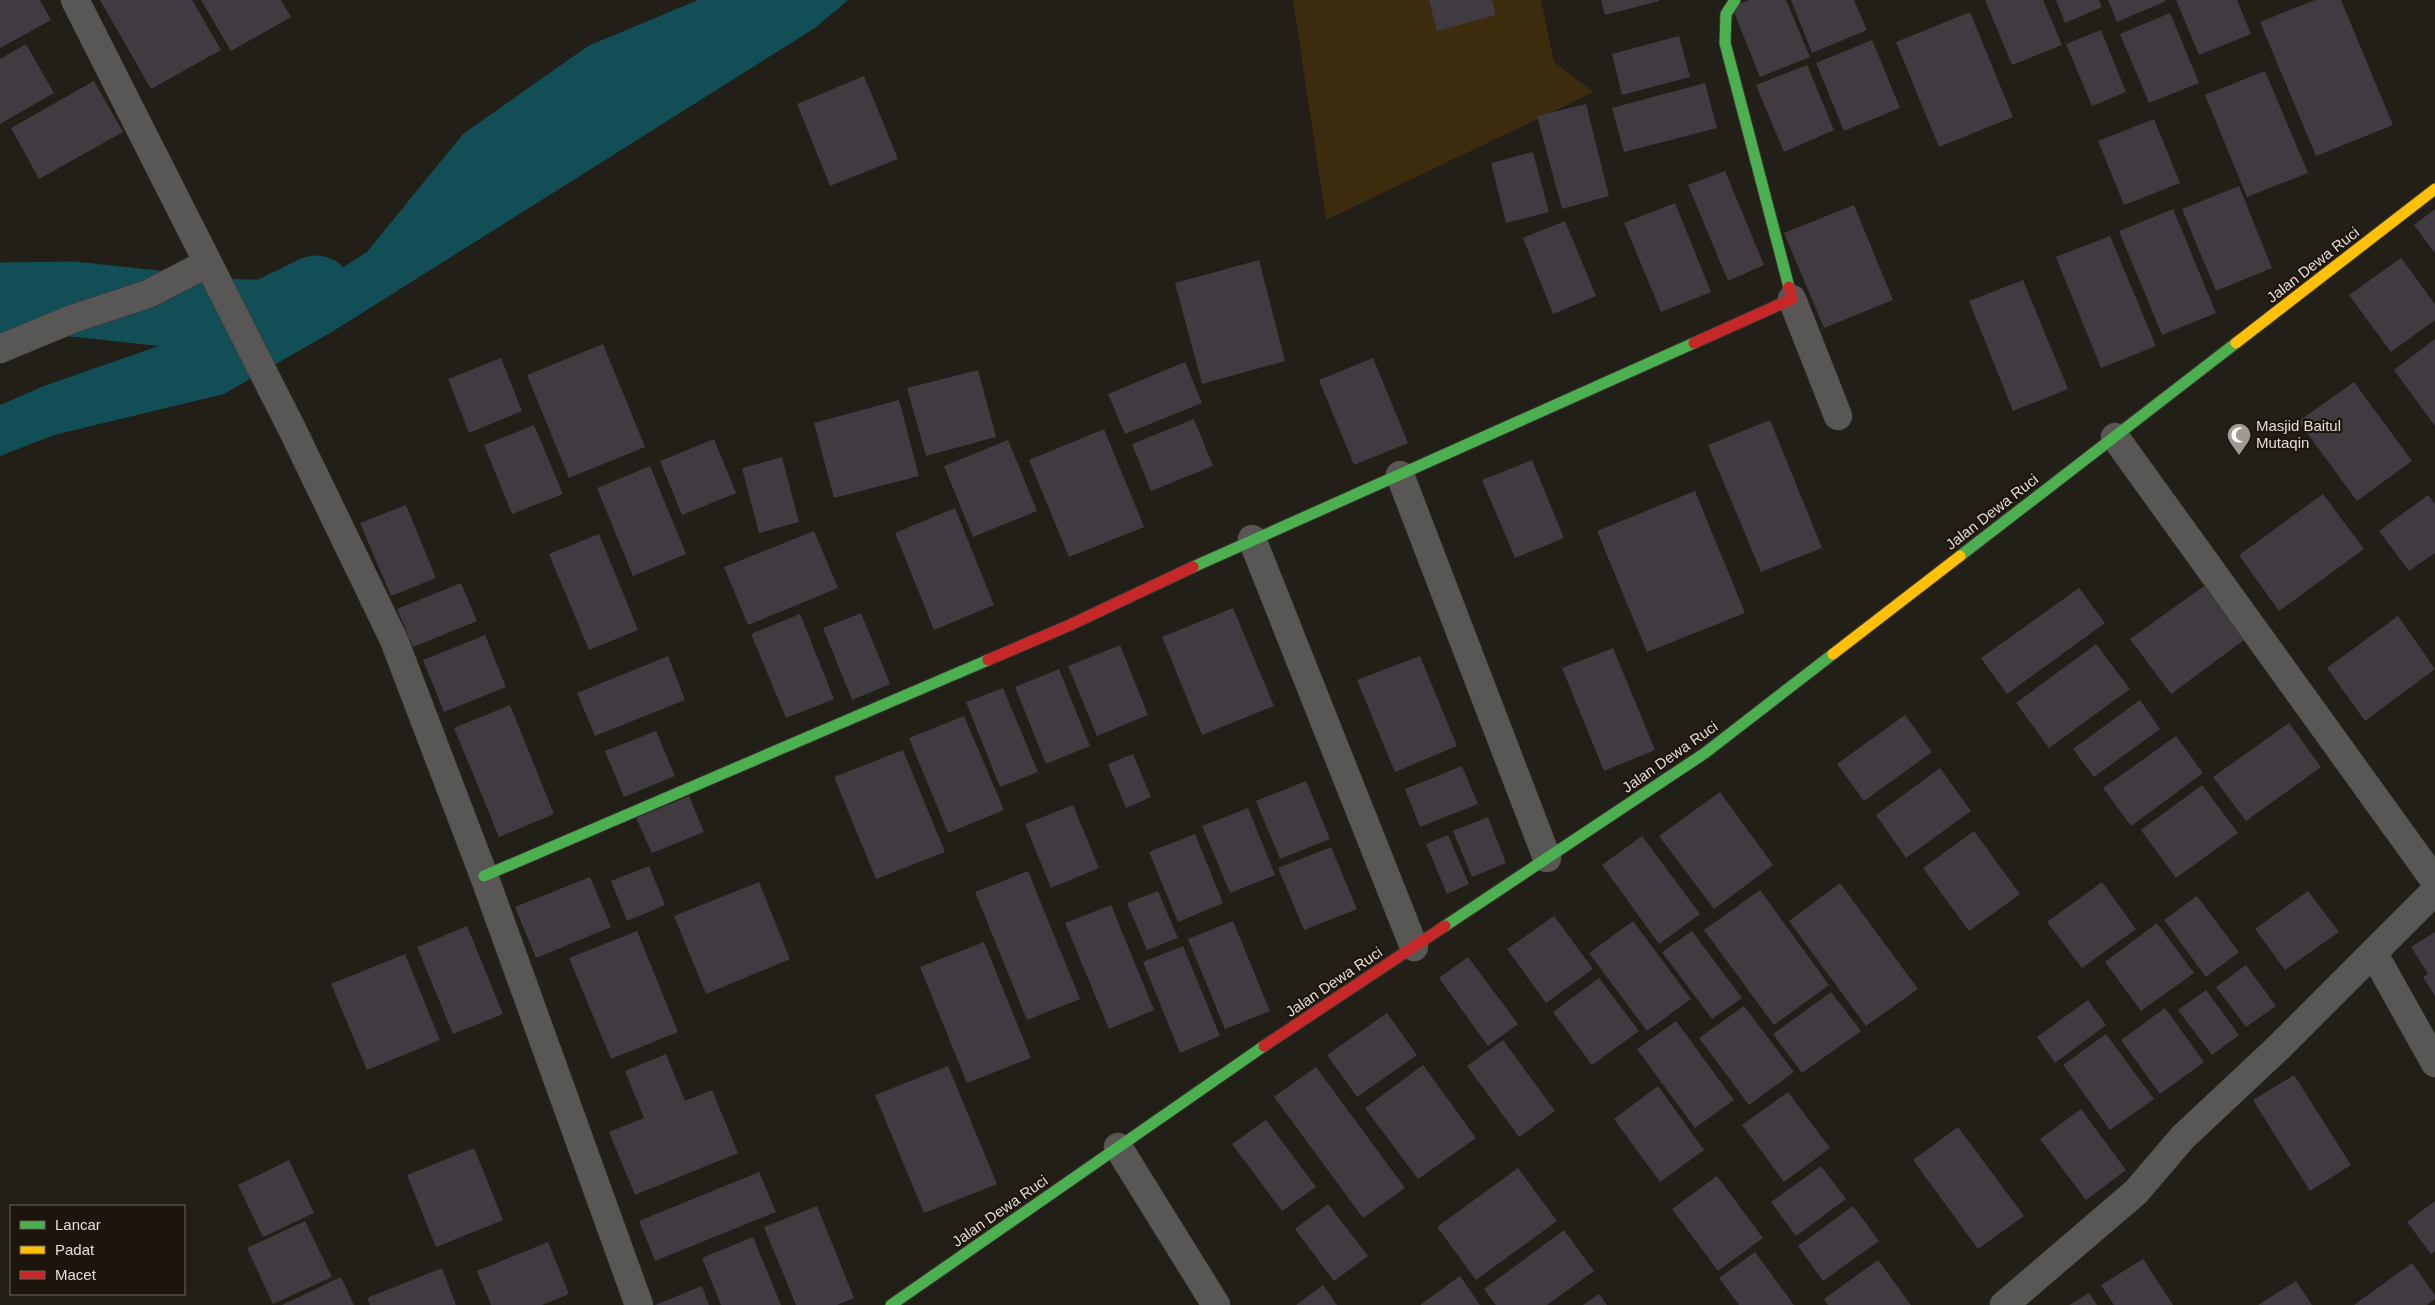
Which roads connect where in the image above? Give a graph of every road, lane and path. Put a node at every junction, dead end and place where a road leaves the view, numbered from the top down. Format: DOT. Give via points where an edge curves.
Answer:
graph roads {
  1 [pos="75,0"];
  2 [pos="1735,0"];
  3 [pos="2435,190"];
  4 [pos="211,270"];
  5 [pos="1792,299"];
  6 [pos="0,349"];
  7 [pos="1838,416"];
  8 [pos="2115,437"];
  9 [pos="1400,475"];
  10 [pos="1252,540"];
  11 [pos="1547,858"];
  12 [pos="484,876"];
  13 [pos="2435,881"];
  14 [pos="2435,892"];
  15 [pos="1414,947"];
  16 [pos="2374,954"];
  17 [pos="2435,1063"];
  18 [pos="1118,1147"];
  19 [pos="639,1305"];
  20 [pos="891,1305"];
  21 [pos="1216,1305"];
  22 [pos="2004,1305"];
  1 -- 4 [label="street"];
  2 -- 5 [label="street" via="1724,18 1725,43"];
  3 -- 8 [label="street, Jalan Dewa Ruci"];
  4 -- 6 [label="street" via="72,319"];
  4 -- 12 [label="street" via="394,640"];
  5 -- 7 [label="street"];
  5 -- 9 [label="street"];
  8 -- 11 [label="street, Jalan Dewa Ruci" via="1704,753"];
  8 -- 13 [label="street"];
  9 -- 10 [label="street"];
  9 -- 11 [label="street"];
  10 -- 12 [label="street" via="1070,626"];
  10 -- 15 [label="street"];
  11 -- 15 [label="street, Jalan Dewa Ruci"];
  12 -- 19 [label="street"];
  14 -- 16 [label="street"];
  15 -- 18 [label="street, Jalan Dewa Ruci"];
  16 -- 17 [label="street"];
  16 -- 22 [label="street" via="2183,1137 2136,1192"];
  18 -- 20 [label="street, Jalan Dewa Ruci"];
  18 -- 21 [label="street"];
}
